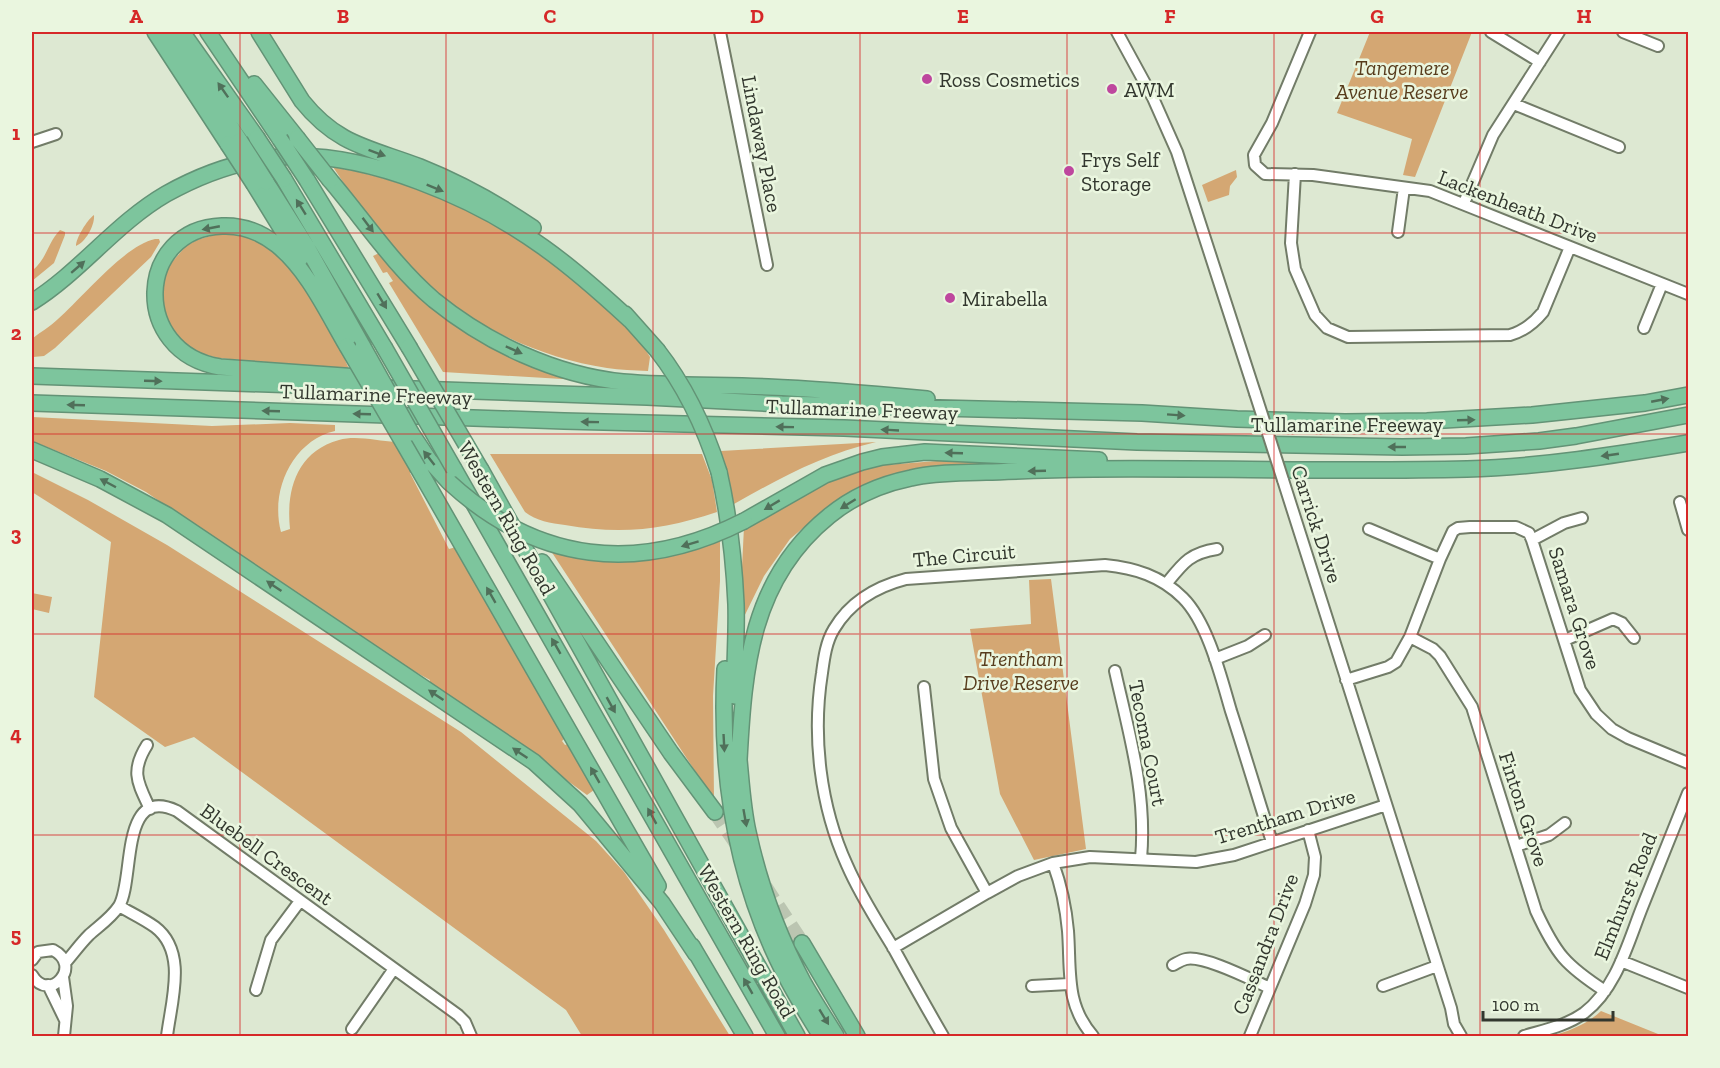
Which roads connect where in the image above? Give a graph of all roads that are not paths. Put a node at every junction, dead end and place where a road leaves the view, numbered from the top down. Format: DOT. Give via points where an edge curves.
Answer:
graph roads {
  1 [pos="155,32"];
  2 [pos="169,32"];
  3 [pos="182,32"];
  4 [pos="259,32"];
  5 [pos="720,32"];
  6 [pos="1117,32"];
  7 [pos="1310,32"];
  8 [pos="1491,32"];
  9 [pos="1559,32"];
  10 [pos="1623,32"];
  11 [pos="212,37"];
  12 [pos="1658,46"];
  13 [pos="1540,62"];
  14 [pos="1514,104"];
  15 [pos="56,134"];
  16 [pos="32,142"];
  17 [pos="234,142"];
  18 [pos="1618,147"];
  19 [pos="1295,174"];
  20 [pos="260,183"];
  21 [pos="1404,188"];
  22 [pos="1464,203"];
  23 [pos="1398,232"];
  24 [pos="1570,247"];
  25 [pos="767,265"];
  26 [pos="1662,284"];
  27 [pos="1689,294"];
  28 [pos="32,302"];
  29 [pos="630,320"];
  30 [pos="1644,328"];
  31 [pos="347,345"];
  32 [pos="32,376"];
  33 [pos="1689,395"];
  34 [pos="647,398"];
  35 [pos="32,403"];
  36 [pos="1142,413"];
  37 [pos="1689,415"];
  38 [pos="1689,422"];
  39 [pos="1576,436"];
  40 [pos="1689,442"];
  41 [pos="32,450"];
  42 [pos="1243,468"];
  43 [pos="481,470"];
  44 [pos="1680,502"];
  45 [pos="1582,518"];
  46 [pos="1369,529"];
  47 [pos="1689,530"];
  48 [pos="1532,540"];
  49 [pos="1217,549"];
  50 [pos="732,559"];
  51 [pos="1440,559"];
  52 [pos="1167,583"];
  53 [pos="1265,635"];
  54 [pos="1410,637"];
  55 [pos="1634,638"];
  56 [pos="1565,640"];
  57 [pos="1215,659"];
  58 [pos="1114,670"];
  59 [pos="1346,680"];
  60 [pos="924,687"];
  61 [pos="147,745"];
  62 [pos="739,760"];
  63 [pos="1689,763"];
  64 [pos="1689,793"];
  65 [pos="1386,805"];
  66 [pos="150,809"];
  67 [pos="715,812"];
  68 [pos="1565,823"];
  69 [pos="1308,830"];
  70 [pos="1272,842"];
  71 [pos="1516,846"];
  72 [pos="1141,859"];
  73 [pos="1053,863"];
  74 [pos="987,893"];
  75 [pos="300,901"];
  76 [pos="119,906"];
  77 [pos="88,936"];
  78 [pos="801,943"];
  79 [pos="32,946"];
  80 [pos="893,948"];
  81 [pos="44,950"];
  82 [pos="57,952"];
  83 [pos="696,954"];
  84 [pos="32,960"];
  85 [pos="1621,961"];
  86 [pos="65,963"];
  87 [pos="1173,965"];
  88 [pos="1437,966"];
  89 [pos="393,970"];
  90 [pos="32,975"];
  91 [pos="63,977"];
  92 [pos="1069,984"];
  93 [pos="48,985"];
  94 [pos="1032,986"];
  95 [pos="1383,986"];
  96 [pos="1270,988"];
  97 [pos="1689,988"];
  98 [pos="256,990"];
  99 [pos="1605,991"];
  100 [pos="65,1020"];
  101 [pos="352,1029"];
  102 [pos="63,1036"];
  103 [pos="167,1036"];
  104 [pos="471,1036"];
  105 [pos="745,1036"];
  106 [pos="777,1036"];
  107 [pos="797,1036"];
  108 [pos="821,1036"];
  109 [pos="836,1036"];
  110 [pos="857,1036"];
  111 [pos="943,1036"];
  112 [pos="1093,1036"];
  113 [pos="1250,1036"];
  114 [pos="1461,1036"];
  115 [pos="1524,1036"];
  1 -- 17 [label="highway"];
  2 -- 17 [label="highway"];
  106 -- 3 [label="highway, Western Ring Road, one-way, bridge" via="384,347 284,179"];
  4 -- 29 [label="highway, one-way" via="302,101 337,134 462,186 520,219 553,242 596,281"];
  5 -- 25 [label="street, Lindaway Place"];
  6 -- 59 [label="street, Carrick Drive, bridge" via="1177,152"];
  7 -- 19 [label="street, Lackenheath Drive" via="1253,160 1265,174"];
  8 -- 13 [label="street"];
  9 -- 13 [label="street"];
  10 -- 12 [label="street"];
  11 -- 36 [label="highway, one-way, bridge" via="259,89 412,280 494,341 528,357 621,382 840,391"];
  11 -- 43 [label="highway, Western Ring Road, one-way, bridge" via="307,180"];
  13 -- 14 [label="street"];
  14 -- 18 [label="street"];
  14 -- 22 [label="street" via="1493,135"];
  15 -- 16 [label="street"];
  17 -- 20 [label="highway, bridge"];
  19 -- 21 [label="street, Lackenheath Drive"];
  19 -- 24 [label="street" via="1290,243 1295,269 1315,315 1327,328 1348,337 1510,335 1544,312"];
  20 -- 31 [label="highway"];
  42 -- 20 [label="highway, one-way, bridge" via="925,452 882,457 825,476 720,533 683,546 627,554 595,553 538,540 477,506 429,460 307,247"];
  21 -- 22 [label="street, Lackenheath Drive" via="1431,191"];
  21 -- 23 [label="street"];
  22 -- 24 [label="street, Lackenheath Drive"];
  24 -- 26 [label="street, Lackenheath Drive"];
  26 -- 27 [label="street, Lackenheath Drive"];
  26 -- 30 [label="street"];
  28 -- 29 [label="highway, one-way" via="164,195 215,172 261,159 308,157 384,171 471,204 543,246"];
  29 -- 50 [label="highway, bridge" via="657,350 694,406 719,472"];
  31 -- 34 [label="highway, one-way" via="299,268 278,246 257,232 227,226 202,229 181,240 161,266 154,298 165,334 180,350 208,365"];
  83 -- 31 [label="highway, one-way, bridge"];
  32 -- 34 [label="highway, Tullamarine Freeway, one-way"];
  36 -- 33 [label="highway, Tullamarine Freeway, one-way" via="1295,421 1427,421 1577,411"];
  34 -- 36 [label="highway, Tullamarine Freeway"];
  39 -- 35 [label="highway, Tullamarine Freeway, one-way" via="1466,446 1282,446"];
  37 -- 39 [label="highway, Tullamarine Freeway"];
  38 -- 39 [label="highway"];
  40 -- 42 [label="highway, one-way" via="1537,465 1471,469"];
  83 -- 41 [label="highway, one-way" via="662,903 588,812 534,762 167,515 100,479"];
  42 -- 62 [label="highway, one-way" via="931,475 894,482 860,496 830,514 805,537 770,590 754,629 747,664"];
  43 -- 67 [label="highway"];
  43 -- 107 [label="highway, Western Ring Road, one-way"];
  44 -- 47 [label="street"];
  45 -- 48 [label="street"];
  46 -- 51 [label="street"];
  48 -- 51 [label="street, Samara Grove" via="1516,527 1458,528"];
  48 -- 56 [label="street, Samara Grove"];
  49 -- 52 [label="street" via="1191,556"];
  50 -- 62 [label="highway"];
  50 -- 108 [label="highway, one-way" via="724,732 735,834 774,952"];
  51 -- 54 [label="street, Samara Grove"];
  52 -- 57 [label="street, The Circuit" via="1197,616"];
  52 -- 80 [label="street, The Circuit" via="1130,568 1105,565 906,579 871,592 844,614 825,649 819,693 822,775 833,828 847,866"];
  53 -- 57 [label="street"];
  54 -- 59 [label="street, Samara Grove" via="1396,662"];
  54 -- 71 [label="street, Finton Grove" via="1440,656 1472,707"];
  55 -- 56 [label="street" via="1622,623 1613,620"];
  56 -- 63 [label="street, Samara Grove" via="1580,690 1596,714 1628,738"];
  57 -- 70 [label="street, The Circuit"];
  58 -- 72 [label="street, Tecoma Court" via="1139,778 1143,814"];
  59 -- 65 [label="street, Carrick Drive"];
  60 -- 74 [label="street" via="934,779 951,828"];
  61 -- 66 [label="street" via="136,767"];
  62 -- 109 [label="highway, one-way" via="747,831 770,907 803,983"];
  64 -- 85 [label="street, Elmhurst Road"];
  65 -- 69 [label="street, Trentham Drive"];
  65 -- 88 [label="street, Carrick Drive"];
  66 -- 75 [label="street, Bluebell Crescent" via="177,811"];
  66 -- 76 [label="street" via="135,826 125,892"];
  68 -- 71 [label="street" via="1550,835"];
  69 -- 70 [label="street, Trentham Drive"];
  69 -- 96 [label="street, Cassandra Drive" via="1315,857 1314,875"];
  70 -- 72 [label="street, Trentham Drive" via="1196,862"];
  71 -- 99 [label="street, Finton Grove" via="1536,911 1551,943 1568,965"];
  72 -- 73 [label="street, Trentham Drive" via="1090,857"];
  73 -- 74 [label="street, Trentham Drive"];
  73 -- 92 [label="street" via="1068,929"];
  74 -- 80 [label="street, Trentham Drive"];
  75 -- 89 [label="street, Bluebell Crescent"];
  75 -- 98 [label="street" via="271,940"];
  76 -- 77 [label="street"];
  76 -- 103 [label="street" via="155,927 170,943 175,974"];
  77 -- 82 [label="street"];
  77 -- 86 [label="street"];
  78 -- 110 [label="highway"];
  79 -- 81 [label="street"];
  80 -- 111 [label="street, The Circuit"];
  81 -- 82 [label="street"];
  81 -- 84 [label="street"];
  82 -- 86 [label="street"];
  83 -- 105 [label="highway"];
  85 -- 97 [label="street"];
  85 -- 99 [label="street, Elmhurst Road"];
  86 -- 91 [label="street"];
  87 -- 96 [label="street" via="1186,959 1214,964"];
  88 -- 95 [label="street"];
  88 -- 114 [label="street, Carrick Drive"];
  89 -- 101 [label="street"];
  89 -- 104 [label="street, Bluebell Crescent" via="458,1016"];
  90 -- 93 [label="street" via="38,983"];
  91 -- 93 [label="street"];
  91 -- 100 [label="street"];
  92 -- 94 [label="street"];
  92 -- 112 [label="street" via="1079,1018"];
  93 -- 100 [label="street"];
  96 -- 113 [label="street, Cassandra Drive"];
  99 -- 115 [label="street, Elmhurst Road" via="1575,1018"];
  100 -- 102 [label="street"];
}
